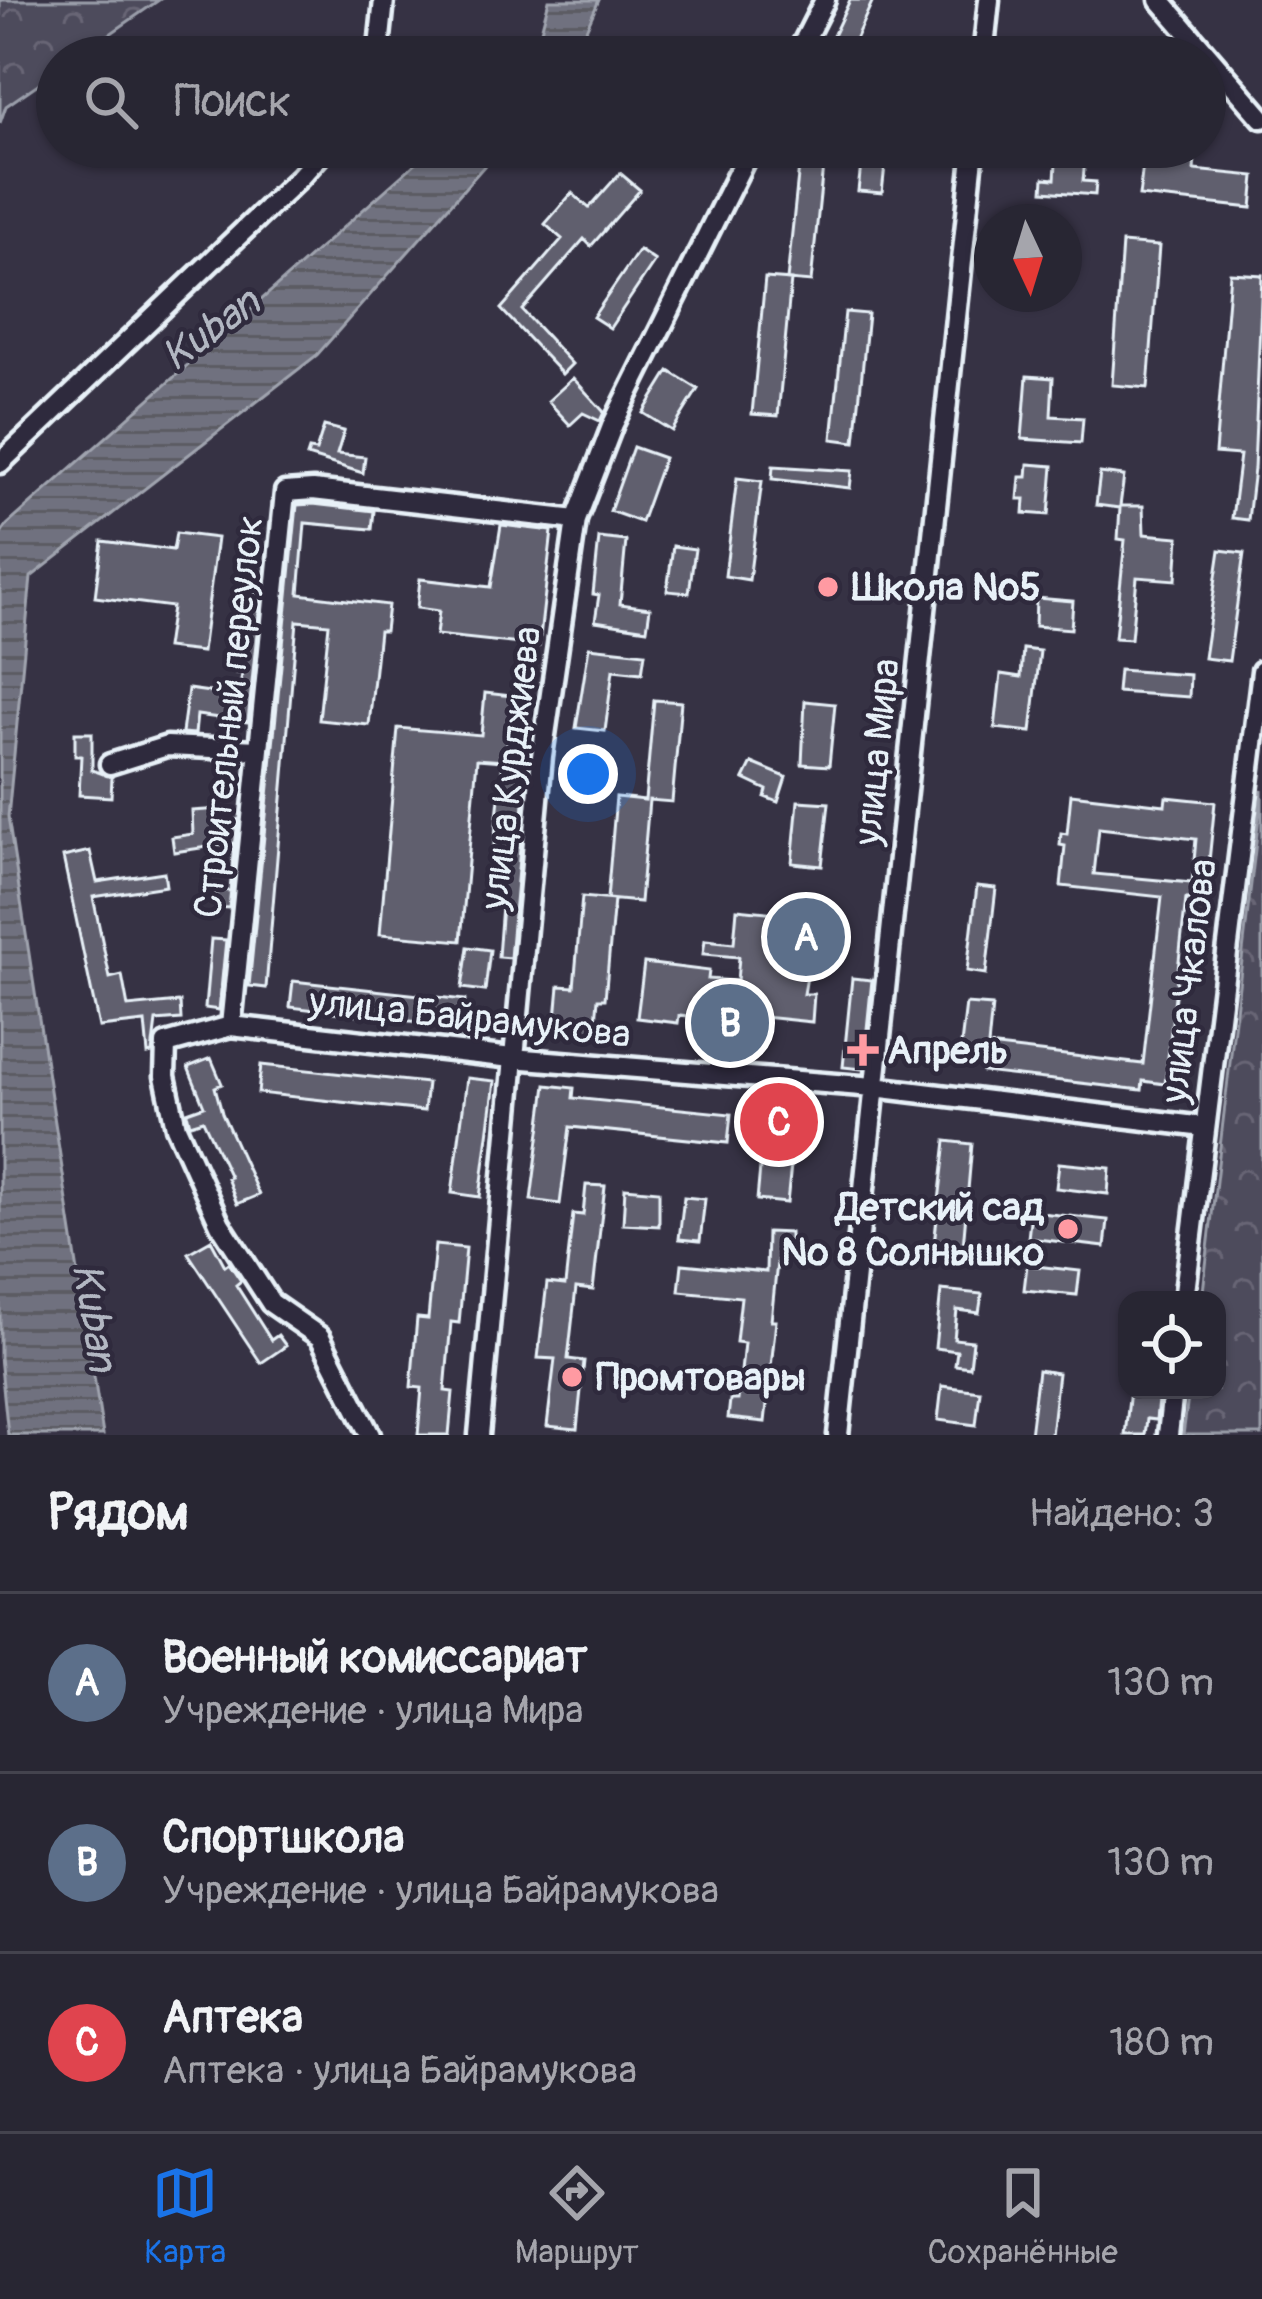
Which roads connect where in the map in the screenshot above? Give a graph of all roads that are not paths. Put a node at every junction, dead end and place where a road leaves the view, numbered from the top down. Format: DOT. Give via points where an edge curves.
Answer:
graph roads {
  1 [pos="384,0"];
  2 [pos="825,0"];
  3 [pos="989,0"];
  4 [pos="1160,0"];
  5 [pos="381,36"];
  6 [pos="807,36"];
  7 [pos="985,36"];
  8 [pos="1191,36"];
  9 [pos="1226,76"];
  10 [pos="1262,118"];
  11 [pos="308,168"];
  12 [pos="741,168"];
  13 [pos="972,168"];
  14 [pos="0,463"];
  15 [pos="576,520"];
  16 [pos="1262,671"];
  17 [pos="258,750"];
  18 [pos="110,764"];
  19 [pos="231,1026"];
  20 [pos="512,1058"];
  21 [pos="874,1088"];
  22 [pos="1204,1126"];
  23 [pos="1185,1291"];
  24 [pos="1172,1399"];
  25 [pos="370,1435"];
  26 [pos="479,1435"];
  27 [pos="838,1435"];
  28 [pos="1168,1435"];
  1 -- 5 [label="street"];
  2 -- 6 [label="street"];
  3 -- 7 [label="street"];
  4 -- 8 [label="street"];
  9 -- 10 [label="street"];
  11 -- 14 [label="street"];
  12 -- 15 [label="street, улица Курджиева" via="613,424"];
  13 -- 21 [label="street, улица Мира"];
  15 -- 17 [label="street, Строительный переулок" via="285,492"];
  15 -- 20 [label="street, улица Курджиева"];
  16 -- 22 [label="street, улица Чкалова"];
  17 -- 18 [label="street" via="167,746"];
  17 -- 19 [label="street, Строительный переулок"];
  19 -- 20 [label="street, улица Байрамукова"];
  19 -- 25 [label="street" via="166,1044 176,1127 220,1224 271,1303 320,1336"];
  20 -- 21 [label="street, улица Байрамукова"];
  20 -- 26 [label="street, улица Курджиева"];
  21 -- 22 [label="street, улица Байрамукова"];
  21 -- 27 [label="street, улица Мира"];
  22 -- 23 [label="street, улица Чкалова"];
  24 -- 28 [label="street"];
}
